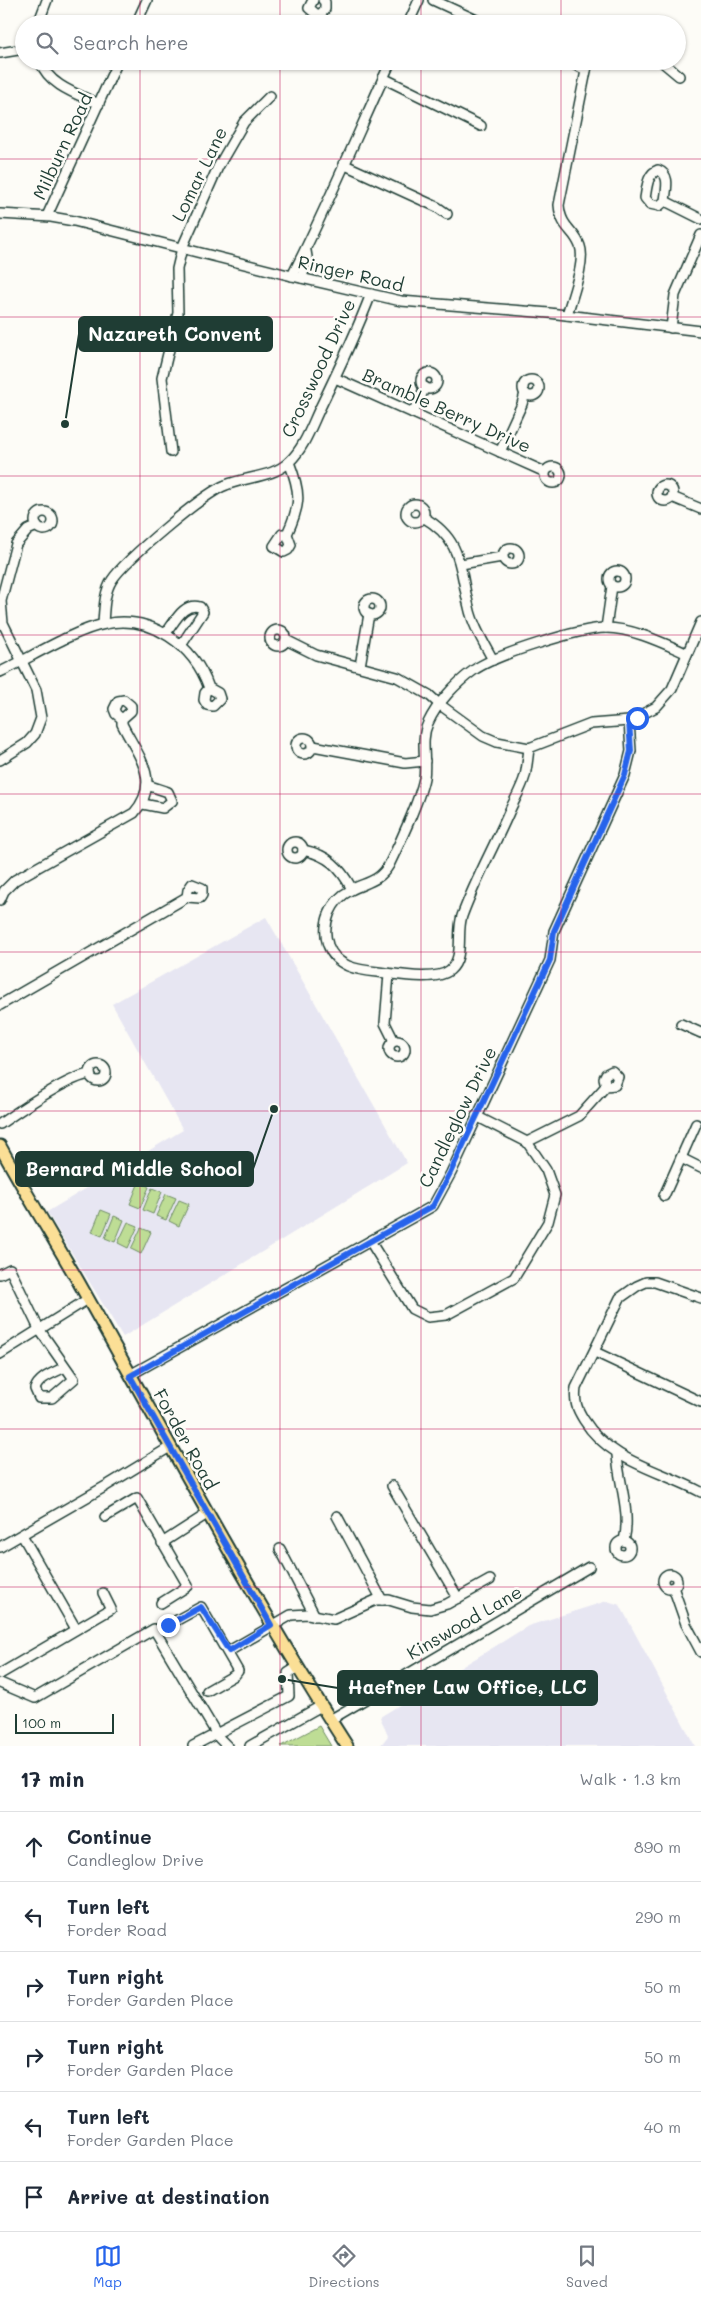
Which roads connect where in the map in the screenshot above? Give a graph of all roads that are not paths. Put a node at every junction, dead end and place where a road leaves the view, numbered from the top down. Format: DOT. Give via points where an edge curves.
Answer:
graph roads {
  1 [pos="47,0"];
  2 [pos="147,0"];
  3 [pos="313,0"];
  4 [pos="323,0"];
  5 [pos="419,0"];
  6 [pos="432,0"];
  7 [pos="41,15"];
  8 [pos="140,15"];
  9 [pos="412,15"];
  10 [pos="465,15"];
  11 [pos="15,50"];
  12 [pos="0,53"];
  13 [pos="44,70"];
  14 [pos="114,70"];
  15 [pos="387,70"];
  16 [pos="586,70"];
  17 [pos="672,70"];
  18 [pos="679,76"];
  19 [pos="383,78"];
  20 [pos="270,96"];
  21 [pos="99,104"];
  22 [pos="481,126"];
  23 [pos="343,164"];
  24 [pos="665,200"];
  25 [pos="0,214"];
  26 [pos="447,214"];
  27 [pos="47,216"];
  28 [pos="701,219"];
  29 [pos="701,235"];
  30 [pos="182,248"];
  31 [pos="306,251"];
  32 [pos="292,276"];
  33 [pos="302,278"];
  34 [pos="370,294"];
  35 [pos="567,315"];
  36 [pos="670,328"];
  37 [pos="701,331"];
  38 [pos="335,378"];
  39 [pos="425,387"];
  40 [pos="525,393"];
  41 [pos="413,412"];
  42 [pos="171,452"];
  43 [pos="500,452"];
  44 [pos="289,462"];
  45 [pos="545,472"];
  46 [pos="672,497"];
  47 [pos="701,509"];
  48 [pos="423,517"];
  49 [pos="37,526"];
  50 [pos="287,534"];
  51 [pos="502,557"];
  52 [pos="461,564"];
  53 [pos="612,586"];
  54 [pos="369,614"];
  55 [pos="701,622"];
  56 [pos="103,624"];
  57 [pos="606,628"];
  58 [pos="166,634"];
  59 [pos="286,640"];
  60 [pos="182,644"];
  61 [pos="686,653"];
  62 [pos="493,660"];
  63 [pos="21,662"];
  64 [pos="360,666"];
  65 [pos="0,672"];
  66 [pos="209,688"];
  67 [pos="439,704"];
  68 [pos="122,719"];
  69 [pos="629,721"];
  70 [pos="313,746"];
  71 [pos="529,748"];
  72 [pos="0,760"];
  73 [pos="425,761"];
  74 [pos="148,785"];
  75 [pos="143,804"];
  76 [pos="303,850"];
  77 [pos="352,889"];
  78 [pos="187,897"];
  79 [pos="0,900"];
  80 [pos="389,974"];
  81 [pos="0,1006"];
  82 [pos="681,1024"];
  83 [pos="701,1033"];
  84 [pos="394,1041"];
  85 [pos="90,1074"];
  86 [pos="606,1086"];
  87 [pos="476,1116"];
  88 [pos="0,1124"];
  89 [pos="696,1124"];
  90 [pos="527,1142"];
  91 [pos="0,1146"];
  92 [pos="681,1158"];
  93 [pos="701,1168"];
  94 [pos="664,1196"];
  95 [pos="370,1242"];
  96 [pos="0,1274"];
  97 [pos="701,1298"];
  98 [pos="88,1299"];
  99 [pos="39,1329"];
  100 [pos="595,1352"];
  101 [pos="0,1354"];
  102 [pos="65,1367"];
  103 [pos="130,1376"];
  104 [pos="701,1402"];
  105 [pos="170,1447"];
  106 [pos="617,1455"];
  107 [pos="392,1486"];
  108 [pos="701,1492"];
  109 [pos="207,1514"];
  110 [pos="337,1516"];
  111 [pos="104,1517"];
  112 [pos="22,1534"];
  113 [pos="624,1541"];
  114 [pos="162,1543"];
  115 [pos="0,1547"];
  116 [pos="280,1549"];
  117 [pos="589,1567"];
  118 [pos="490,1580"];
  119 [pos="673,1588"];
  120 [pos="103,1593"];
  121 [pos="458,1598"];
  122 [pos="382,1600"];
  123 [pos="161,1603"];
  124 [pos="315,1616"];
  125 [pos="168,1625"];
  126 [pos="271,1625"];
  127 [pos="76,1629"];
  128 [pos="229,1651"];
  129 [pos="701,1652"];
  130 [pos="296,1668"];
  131 [pos="0,1674"];
  132 [pos="0,1682"];
  133 [pos="207,1691"];
  134 [pos="321,1706"];
  135 [pos="330,1720"];
  136 [pos="218,1739"];
  137 [pos="193,1746"];
  138 [pos="227,1746"];
  139 [pos="250,1746"];
  140 [pos="347,1746"];
  1 -- 7 [label="street"];
  2 -- 8 [label="street"];
  3 -- 4 [label="street" via="308,8 316,14 325,9"];
  5 -- 9 [label="street"];
  6 -- 10 [label="street"];
  11 -- 12 [label="street"];
  13 -- 21 [label="street" via="56,83"];
  14 -- 21 [label="street, Milburn Road"];
  15 -- 19 [label="street"];
  16 -- 35 [label="street" via="559,205 564,224 582,252"];
  17 -- 18 [label="street"];
  19 -- 22 [label="street"];
  19 -- 23 [label="street"];
  20 -- 30 [label="street, Lomar Lane" via="244,122 218,167"];
  21 -- 27 [label="street, Milburn Road"];
  23 -- 26 [label="street"];
  23 -- 31 [label="street"];
  24 -- 28 [label="street"];
  25 -- 27 [label="street, Ringer Road"];
  27 -- 30 [label="street, Ringer Road"];
  29 -- 36 [label="street" via="675,295"];
  30 -- 32 [label="street, Ringer Road"];
  30 -- 42 [label="street, Lomar Lane" via="177,269 178,313 162,378"];
  31 -- 32 [label="street"];
  31 -- 33 [label="street" via="308,258"];
  32 -- 33 [label="street, Ringer Road"];
  33 -- 34 [label="street, Ringer Road"];
  34 -- 35 [label="street, Ringer Road" via="410,302"];
  34 -- 38 [label="street, Crosswood Drive"];
  35 -- 36 [label="street, Ringer Road"];
  36 -- 37 [label="street, Ringer Road"];
  38 -- 41 [label="street, Bramble Berry Drive"];
  38 -- 44 [label="street, Crosswood Drive" via="304,442"];
  39 -- 41 [label="street"];
  40 -- 43 [label="street"];
  41 -- 43 [label="street, Bramble Berry Drive"];
  43 -- 45 [label="street, Bramble Berry Drive"];
  44 -- 50 [label="street" via="299,494"];
  44 -- 56 [label="street, Crosswood Drive" via="270,472 210,492 131,560 112,580"];
  46 -- 47 [label="street"];
  48 -- 52 [label="street" via="449,538"];
  49 -- 63 [label="street" via="28,530 16,544 1,601 3,623"];
  51 -- 52 [label="street"];
  52 -- 62 [label="street" via="475,626"];
  53 -- 57 [label="street"];
  54 -- 64 [label="street"];
  55 -- 61 [label="street"];
  56 -- 58 [label="street" via="129,622"];
  56 -- 63 [label="street"];
  57 -- 61 [label="street" via="650,637"];
  57 -- 62 [label="street" via="563,636"];
  58 -- 60 [label="street"];
  58 -- 60 [label="street" via="186,607 200,607 203,612 200,620"];
  59 -- 64 [label="street" via="316,655"];
  60 -- 66 [label="street"];
  61 -- 69 [label="street" via="666,698 646,714"];
  62 -- 67 [label="street" via="474,670"];
  63 -- 65 [label="street"];
  63 -- 72 [label="street" via="36,690 41,718 27,742"];
  64 -- 67 [label="street" via="406,681"];
  67 -- 71 [label="street" via="483,736"];
  67 -- 73 [label="street" via="424,736"];
  68 -- 74 [label="street" via="145,768"];
  69 -- 71 [label="street" via="590,724"];
  69 -- 87 [label="street, Candleglow Drive" via="631,751 625,775 554,931 550,960"];
  70 -- 73 [label="street" via="405,763"];
  71 -- 80 [label="street" via="524,779 461,918 456,963 443,974 435,976"];
  73 -- 77 [label="street" via="421,789 388,866 372,883"];
  74 -- 75 [label="street"];
  74 -- 75 [label="street" via="168,792 172,801 164,808"];
  75 -- 79 [label="street" via="134,814 15,880"];
  76 -- 77 [label="street" via="331,860"];
  77 -- 80 [label="street" via="334,904 328,916 325,925 328,945 346,966"];
  78 -- 81 [label="street"];
  80 -- 84 [label="street" via="385,1024"];
  82 -- 83 [label="street"];
  85 -- 88 [label="street" via="30,1104"];
  86 -- 90 [label="street" via="579,1116"];
  87 -- 90 [label="street"];
  87 -- 95 [label="street, Candleglow Drive" via="433,1206"];
  89 -- 92 [label="street"];
  90 -- 95 [label="street" via="546,1170 555,1195 548,1222 514,1278 446,1315 428,1317 412,1309"];
  91 -- 98 [label="main road, Forder Road"];
  92 -- 93 [label="street"];
  92 -- 94 [label="street"];
  95 -- 103 [label="street, Candleglow Drive"];
  96 -- 99 [label="street" via="10,1269"];
  97 -- 100 [label="street" via="655,1282 637,1286 620,1298"];
  98 -- 99 [label="street"];
  98 -- 103 [label="main road, Forder Road"];
  99 -- 101 [label="street"];
  99 -- 102 [label="street"];
  100 -- 104 [label="street"];
  100 -- 106 [label="street" via="576,1388 576,1407 594,1436"];
  103 -- 105 [label="main road, Forder Road"];
  105 -- 109 [label="main road, Forder Road"];
  105 -- 112 [label="street"];
  106 -- 108 [label="street"];
  106 -- 113 [label="street" via="628,1518"];
  107 -- 121 [label="street"];
  109 -- 114 [label="street"];
  109 -- 126 [label="main road, Forder Road"];
  110 -- 122 [label="street"];
  111 -- 114 [label="street" via="137,1498"];
  112 -- 115 [label="street"];
  112 -- 127 [label="street"];
  114 -- 123 [label="street" via="188,1586"];
  116 -- 124 [label="street"];
  117 -- 135 [label="street, Kinswood Lane"];
  118 -- 121 [label="street"];
  119 -- 129 [label="street" via="686,1624"];
  120 -- 127 [label="street" via="111,1609"];
  121 -- 122 [label="street" via="430,1609"];
  122 -- 124 [label="street" via="334,1618"];
  124 -- 126 [label="street" via="300,1613"];
  125 -- 128 [label="street" via="201,1607"];
  126 -- 128 [label="street"];
  126 -- 130 [label="main road, Forder Road"];
  127 -- 131 [label="street"];
  128 -- 133 [label="street" via="238,1671"];
  130 -- 134 [label="main road, Forder Road"];
  130 -- 136 [label="street" via="288,1673 289,1696"];
  132 -- 136 [label="street" via="35,1698 154,1629"];
  134 -- 135 [label="main road, Forder Road"];
  134 -- 139 [label="street"];
  135 -- 140 [label="main road, Forder Road"];
  136 -- 137 [label="street"];
  136 -- 138 [label="street"];
}
